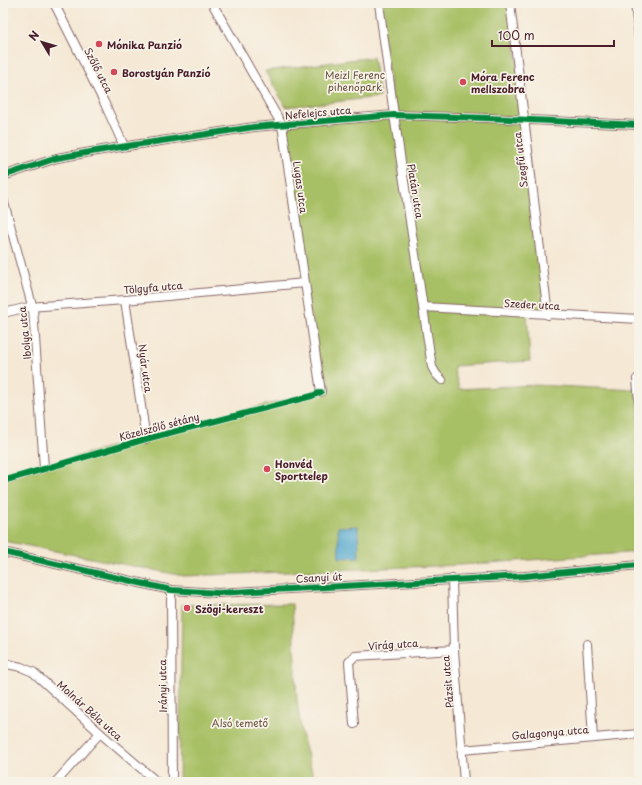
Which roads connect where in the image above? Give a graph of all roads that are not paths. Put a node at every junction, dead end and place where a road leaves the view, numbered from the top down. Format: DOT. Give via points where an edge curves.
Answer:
graph roads {
  1 [pos="54,3"];
  2 [pos="212,3"];
  3 [pos="379,3"];
  4 [pos="510,3"];
  5 [pos="635,3"];
  6 [pos="638,16"];
  7 [pos="639,38"];
  8 [pos="394,115"];
  9 [pos="525,120"];
  10 [pos="282,125"];
  11 [pos="639,125"];
  12 [pos="124,146"];
  13 [pos="3,176"];
  14 [pos="3,199"];
  15 [pos="305,283"];
  16 [pos="125,300"];
  17 [pos="32,307"];
  18 [pos="423,307"];
  19 [pos="3,313"];
  20 [pos="548,315"];
  21 [pos="639,319"];
  22 [pos="637,379"];
  23 [pos="442,380"];
  24 [pos="321,392"];
  25 [pos="639,402"];
  26 [pos="146,439"];
  27 [pos="44,468"];
  28 [pos="3,552"];
  29 [pos="639,565"];
  30 [pos="452,579"];
  31 [pos="171,590"];
  32 [pos="587,644"];
  33 [pos="454,650"];
  34 [pos="3,663"];
  35 [pos="354,724"];
  36 [pos="100,733"];
  37 [pos="639,734"];
  38 [pos="593,738"];
  39 [pos="462,750"];
  40 [pos="56,782"];
  41 [pos="157,782"];
  42 [pos="172,782"];
  43 [pos="464,782"];
  1 -- 12 [label="street, Szőlő utca"];
  2 -- 10 [label="street, Lugas utca"];
  3 -- 8 [label="street, Platán utca"];
  4 -- 9 [label="street, Szegfű utca"];
  5 -- 6 [label="street"];
  6 -- 7 [label="street"];
  8 -- 9 [label="street, Nefelejcs utca"];
  8 -- 10 [label="street, Nefelejcs utca"];
  8 -- 18 [label="street, Platán utca"];
  9 -- 11 [label="street, Nefelejcs utca"];
  9 -- 20 [label="street, Szegfű utca"];
  10 -- 12 [label="street, Nefelejcs utca"];
  10 -- 15 [label="street, Lugas utca"];
  12 -- 13 [label="street, Nefelejcs utca" via="57,158"];
  14 -- 17 [label="street, Ibolya utca"];
  15 -- 16 [label="street, Tölgyfa utca"];
  15 -- 24 [label="street, Lugas utca"];
  16 -- 17 [label="street, Tölgyfa utca"];
  16 -- 26 [label="street, Nyár utca"];
  17 -- 19 [label="street, Tölgyfa utca"];
  17 -- 27 [label="street, Ibolya utca"];
  18 -- 20 [label="street, Szeder utca"];
  18 -- 23 [label="street, Platán utca" via="432,367"];
  20 -- 21 [label="street, Szeder utca"];
  22 -- 25 [label="street"];
  28 -- 31 [label="street, Csanyi út"];
  29 -- 30 [label="street, Csanyi út" via="525,576"];
  30 -- 31 [label="street, Csanyi út" via="218,592"];
  30 -- 33 [label="street, Pázsit utca"];
  31 -- 42 [label="street, Irányi utca"];
  32 -- 38 [label="street"];
  33 -- 35 [label="street, Virág utca" via="355,656 349,662"];
  33 -- 39 [label="street, Pázsit utca"];
  34 -- 36 [label="street, Molnár Béla utca" via="33,672"];
  36 -- 40 [label="street"];
  36 -- 41 [label="street, Molnár Béla utca"];
  37 -- 38 [label="street, Galagonya utca"];
  38 -- 39 [label="street, Galagonya utca"];
  39 -- 43 [label="street, Pázsit utca"];
}
